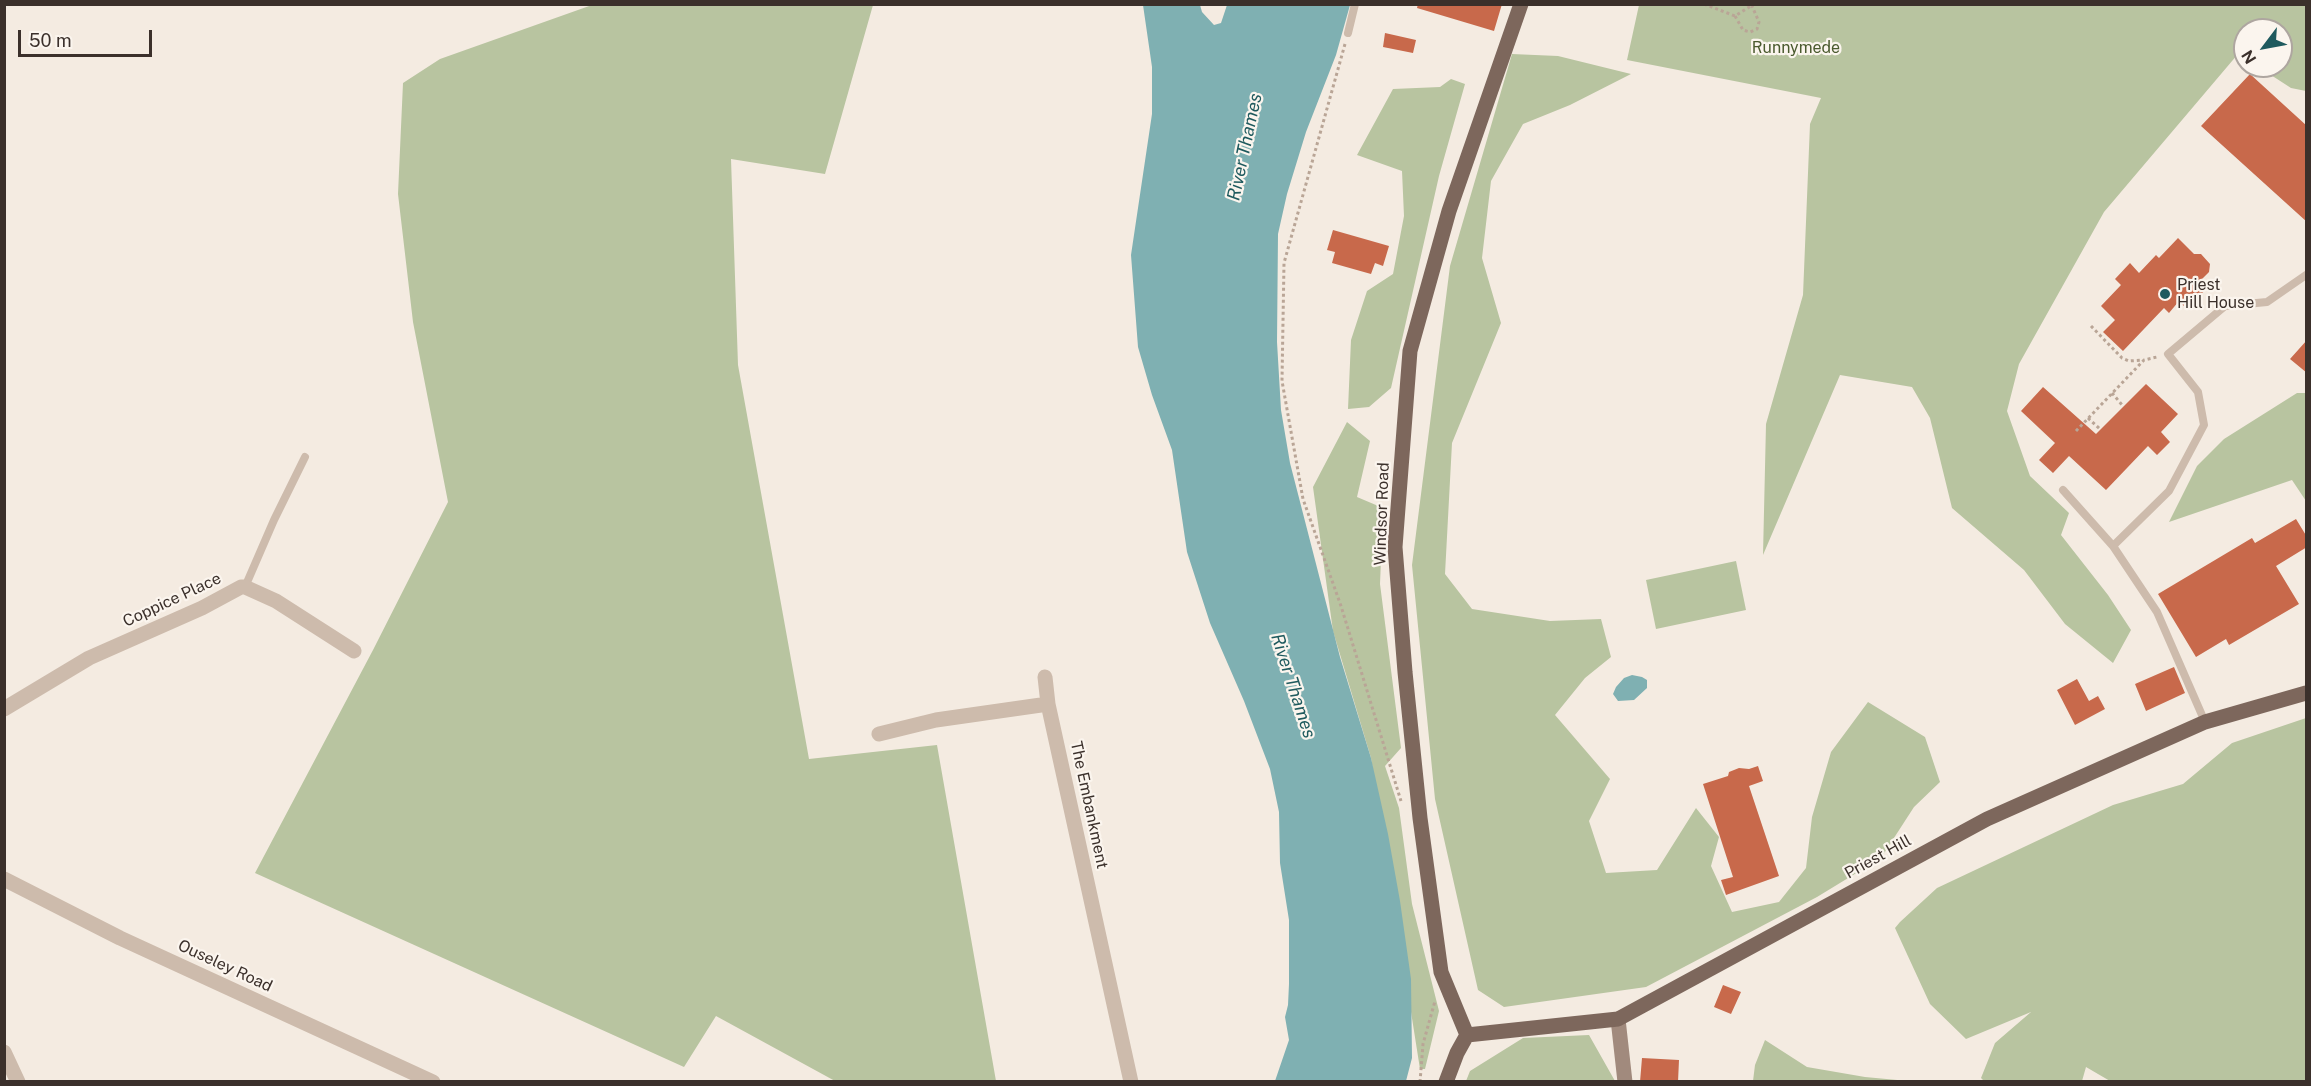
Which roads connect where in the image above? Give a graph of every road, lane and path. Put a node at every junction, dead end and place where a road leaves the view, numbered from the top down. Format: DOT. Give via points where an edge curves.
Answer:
graph roads {
  1 [pos="1355,4"];
  2 [pos="1521,4"];
  3 [pos="1704,4"];
  4 [pos="1753,5"];
  5 [pos="1735,16"];
  6 [pos="1348,33"];
  7 [pos="2307,275"];
  8 [pos="2091,326"];
  9 [pos="2168,354"];
  10 [pos="2144,360"];
  11 [pos="2112,393"];
  12 [pos="2124,406"];
  13 [pos="2088,418"];
  14 [pos="2101,430"];
  15 [pos="2076,431"];
  16 [pos="305,457"];
  17 [pos="2064,490"];
  18 [pos="2114,546"];
  19 [pos="245,587"];
  20 [pos="354,651"];
  21 [pos="1045,677"];
  22 [pos="2307,693"];
  23 [pos="1048,704"];
  24 [pos="4,709"];
  25 [pos="2205,722"];
  26 [pos="879,734"];
  27 [pos="1401,803"];
  28 [pos="4,879"];
  29 [pos="1436,998"];
  30 [pos="1618,1019"];
  31 [pos="1467,1035"];
  32 [pos="4,1052"];
  33 [pos="18,1082"];
  34 [pos="433,1082"];
  35 [pos="1131,1082"];
  36 [pos="1420,1082"];
  37 [pos="1446,1082"];
  38 [pos="1625,1082"];
  1 -- 6 [label="lane"];
  2 -- 31 [label="main road, Windsor Road" via="1449,211 1410,351 1395,547 1413,751 1441,972"];
  3 -- 5 [label="path"];
  4 -- 5 [label="path"];
  4 -- 5 [label="path" via="1759,22 1757,29 1743,30"];
  6 -- 27 [label="path" via="1284,263 1282,381 1304,499"];
  7 -- 9 [label="lane" via="2267,302 2225,306"];
  8 -- 10 [label="path" via="2122,358"];
  9 -- 10 [label="path"];
  9 -- 18 [label="lane" via="2198,392 2204,425 2169,491"];
  10 -- 11 [label="path"];
  11 -- 12 [label="path"];
  11 -- 13 [label="path"];
  13 -- 14 [label="path"];
  13 -- 15 [label="path"];
  16 -- 19 [label="lane"];
  17 -- 18 [label="lane"];
  18 -- 25 [label="lane" via="2157,612"];
  19 -- 20 [label="street, Coppice Place" via="276,601"];
  19 -- 24 [label="street, Coppice Place" via="89,658"];
  21 -- 23 [label="street, The Embankment"];
  22 -- 25 [label="main road, Priest Hill"];
  23 -- 26 [label="street" via="936,720"];
  23 -- 35 [label="street, The Embankment"];
  25 -- 30 [label="main road, Priest Hill" via="1987,819"];
  28 -- 34 [label="street, Ouseley Road" via="120,938"];
  29 -- 36 [label="path" via="1423,1044"];
  30 -- 31 [label="main road, Priest Hill"];
  30 -- 38 [label="main road"];
  31 -- 37 [label="main road"];
  32 -- 33 [label="street"];
}
